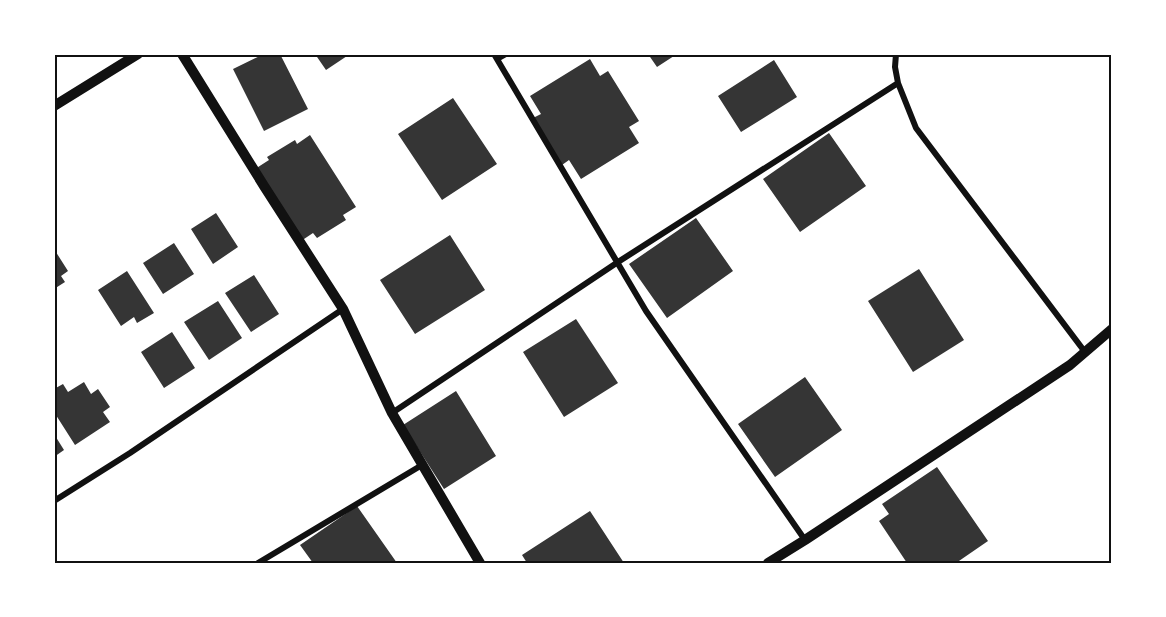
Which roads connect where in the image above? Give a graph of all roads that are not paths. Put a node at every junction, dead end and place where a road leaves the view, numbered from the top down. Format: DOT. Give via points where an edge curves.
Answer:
graph roads {
  1 [pos="138,54"];
  2 [pos="182,54"];
  3 [pos="506,54"];
  4 [pos="896,54"];
  5 [pos="495,57"];
  6 [pos="898,83"];
  7 [pos="54,106"];
  8 [pos="618,262"];
  9 [pos="343,309"];
  10 [pos="1112,329"];
  11 [pos="1085,352"];
  12 [pos="392,413"];
  13 [pos="422,465"];
  14 [pos="54,501"];
  15 [pos="805,540"];
  16 [pos="258,563"];
  17 [pos="480,563"];
  18 [pos="768,563"];
  1 -- 7 [label="street"];
  2 -- 9 [label="street"];
  3 -- 5 [label="street"];
  4 -- 6 [label="street"];
  5 -- 8 [label="street"];
  6 -- 8 [label="street"];
  6 -- 11 [label="street" via="916,128"];
  8 -- 12 [label="street"];
  8 -- 15 [label="street" via="646,311"];
  9 -- 12 [label="street"];
  9 -- 14 [label="street"];
  10 -- 11 [label="street"];
  11 -- 15 [label="street"];
  12 -- 13 [label="street"];
  13 -- 16 [label="street"];
  13 -- 17 [label="street"];
  15 -- 18 [label="street"];
}
